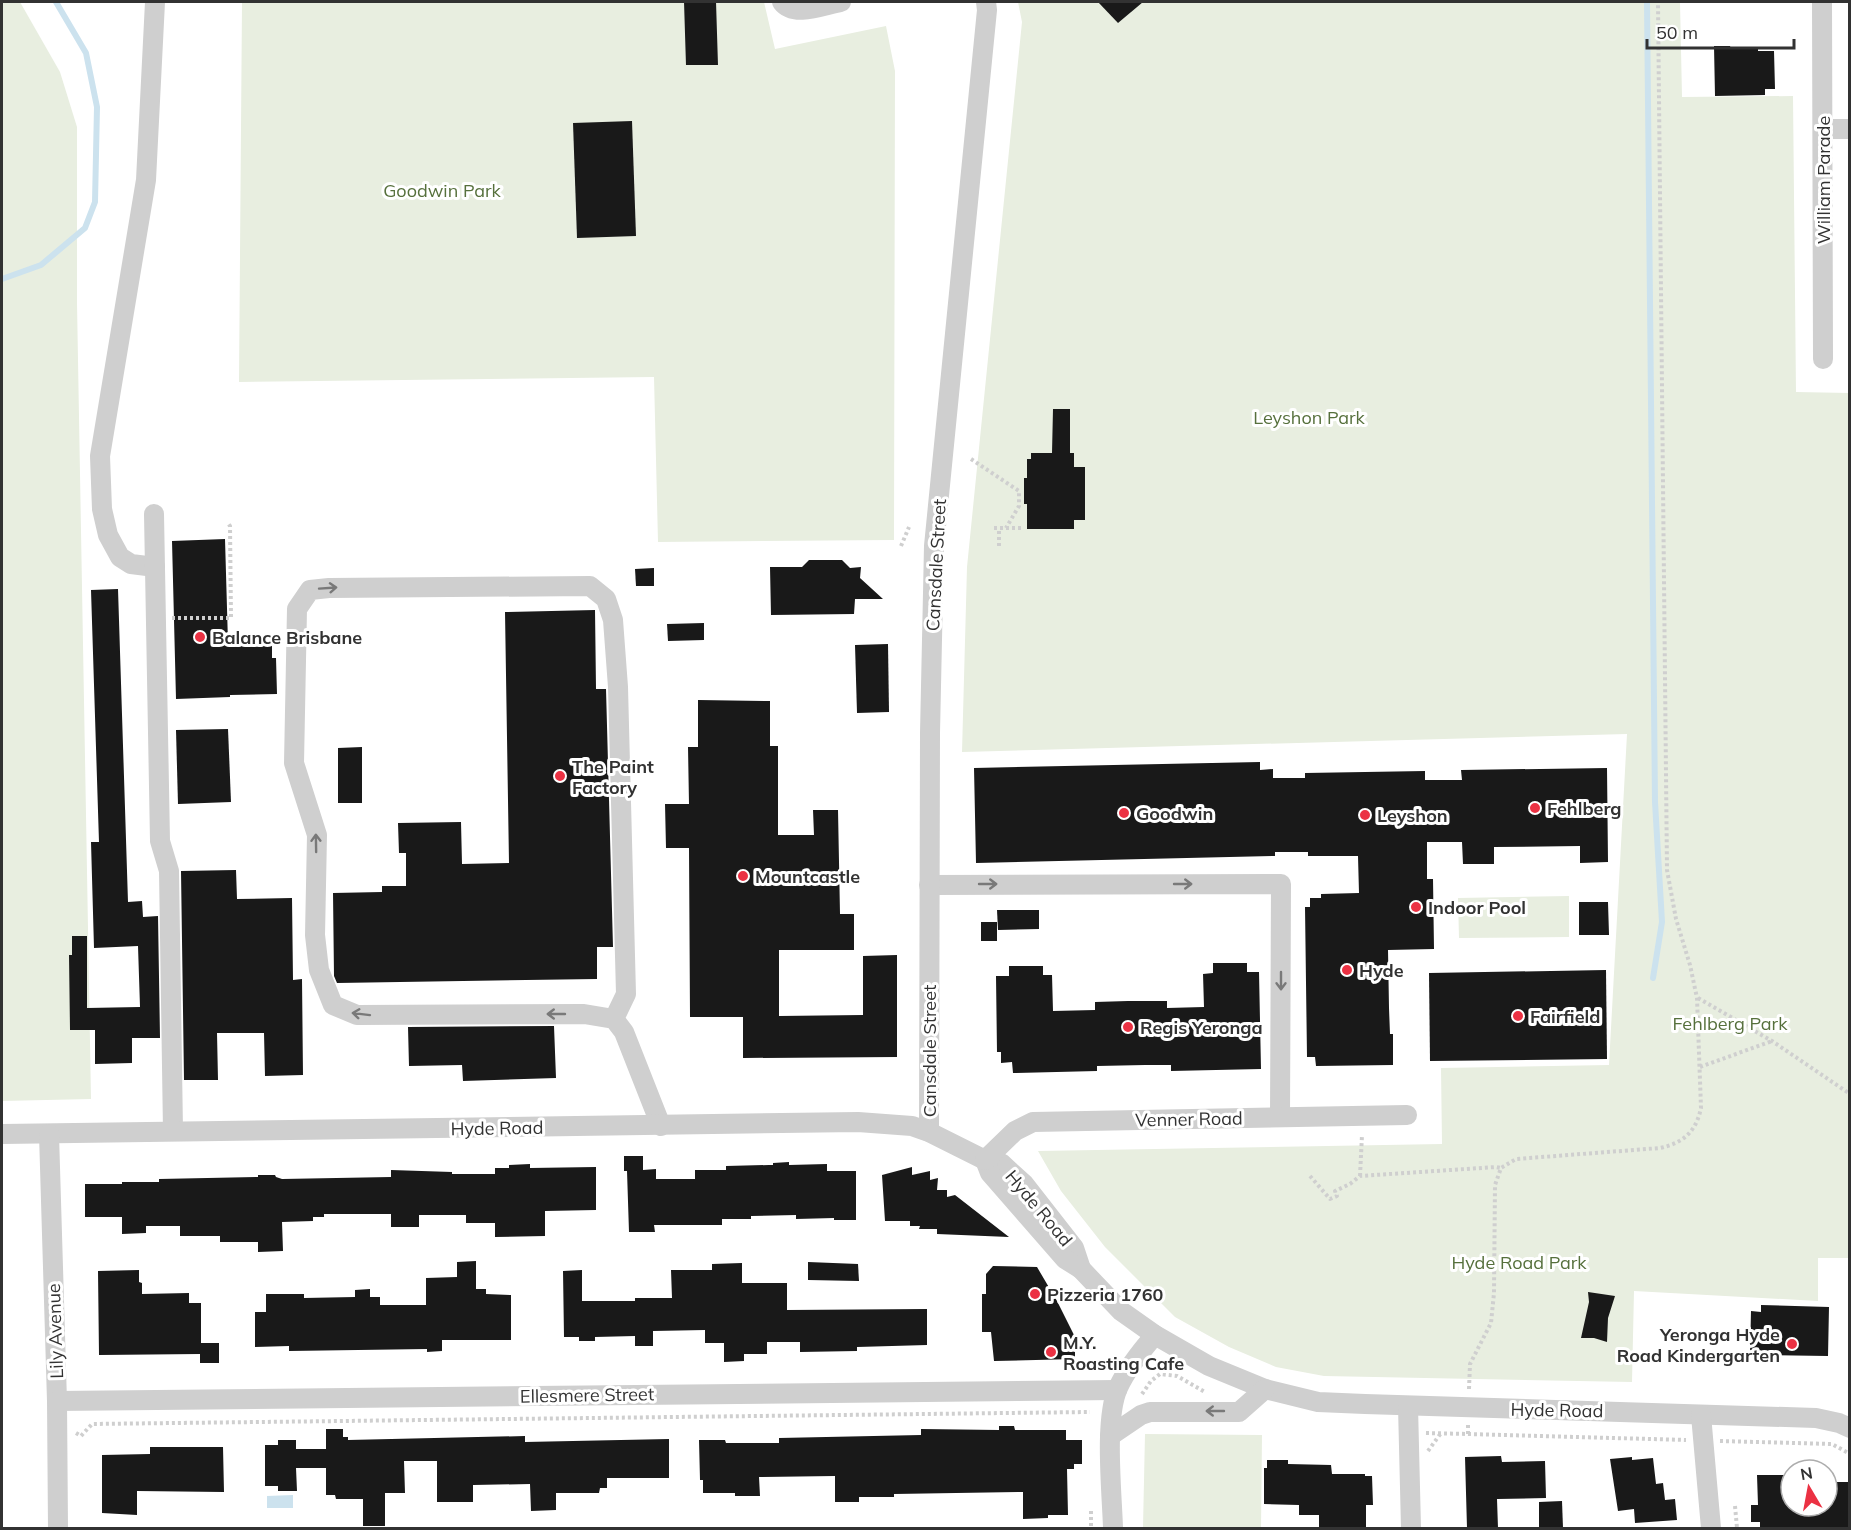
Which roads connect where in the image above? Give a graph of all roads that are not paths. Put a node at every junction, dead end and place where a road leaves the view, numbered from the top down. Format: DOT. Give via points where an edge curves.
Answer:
graph roads {
  1 [pos="155,2"];
  2 [pos="782,2"];
  3 [pos="841,2"];
  4 [pos="986,2"];
  5 [pos="1822,2"];
  6 [pos="1822,129"];
  7 [pos="1850,129"];
  8 [pos="1823,359"];
  9 [pos="154,514"];
  10 [pos="155,567"];
  11 [pos="929,885"];
  12 [pos="614,1019"];
  13 [pos="1407,1115"];
  14 [pos="1280,1117"];
  15 [pos="661,1126"];
  16 [pos="173,1131"];
  17 [pos="929,1132"];
  18 [pos="2,1134"];
  19 [pos="49,1134"];
  20 [pos="985,1160"];
  21 [pos="1155,1335"];
  22 [pos="1265,1389"];
  23 [pos="1117,1390"];
  24 [pos="57,1401"];
  25 [pos="1408,1406"];
  26 [pos="1701,1414"];
  27 [pos="1850,1428"];
  28 [pos="1110,1436"];
  29 [pos="58,1528"];
  30 [pos="1113,1528"];
  31 [pos="1411,1528"];
  32 [pos="1711,1528"];
  1 -- 10 [label="street" via="146,180 100,456 102,508 108,535 120,557 131,564"];
  2 -- 3 [label="street" via="801,10"];
  4 -- 11 [label="street, Cansdale Street" via="934,546"];
  5 -- 6 [label="street, William Parade"];
  6 -- 7 [label="street"];
  6 -- 8 [label="street, William Parade"];
  9 -- 10 [label="street"];
  10 -- 16 [label="street" via="160,841 169,871"];
  11 -- 14 [label="street, one-way" via="1281,884"];
  11 -- 17 [label="street, Cansdale Street"];
  12 -- 12 [label="street, one-way" via="584,1014 357,1015 333,1005 318,970 317,835 294,763 297,609 310,590 590,586 606,599 614,620 618,687 626,994"];
  12 -- 15 [label="street" via="624,1032"];
  13 -- 14 [label="street, Venner Road"];
  14 -- 20 [label="street, Venner Road" via="1033,1122 1015,1131"];
  15 -- 16 [label="street, Hyde Road"];
  15 -- 17 [label="street, Hyde Road" via="858,1122 912,1126"];
  16 -- 19 [label="street, Hyde Road"];
  17 -- 20 [label="street, Hyde Road"];
  18 -- 19 [label="street, Hyde Road"];
  19 -- 24 [label="street, Lily Avenue"];
  20 -- 21 [label="street, Hyde Road" via="1001,1163 1024,1184 1074,1248 1081,1269 1121,1311"];
  21 -- 22 [label="street, Hyde Road" via="1209,1366"];
  21 -- 23 [label="street" via="1130,1365"];
  22 -- 25 [label="street, Hyde Road" via="1318,1402"];
  22 -- 28 [label="street, one-way" via="1239,1412 1150,1412"];
  23 -- 24 [label="street, Ellesmere Street"];
  23 -- 28 [label="street"];
  24 -- 29 [label="street, Lily Avenue"];
  25 -- 26 [label="street, Hyde Road"];
  25 -- 31 [label="street"];
  26 -- 27 [label="street, Hyde Road" via="1816,1418"];
  26 -- 32 [label="street"];
  28 -- 30 [label="street"];
}
